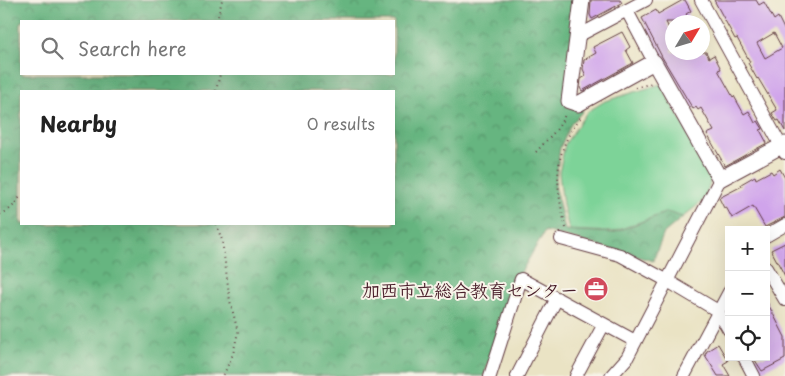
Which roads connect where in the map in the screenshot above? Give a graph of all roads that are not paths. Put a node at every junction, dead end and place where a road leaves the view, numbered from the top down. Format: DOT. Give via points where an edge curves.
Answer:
graph roads {
  1 [pos="582,0"];
  2 [pos="646,0"];
  3 [pos="701,0"];
  4 [pos="627,11"];
  5 [pos="576,37"];
  6 [pos="654,62"];
  7 [pos="784,148"];
  8 [pos="720,179"];
  9 [pos="785,225"];
  10 [pos="770,234"];
  11 [pos="564,237"];
  12 [pos="768,271"];
  13 [pos="666,280"];
  14 [pos="557,298"];
  15 [pos="725,299"];
  16 [pos="785,300"];
  17 [pos="718,311"];
  18 [pos="725,323"];
  19 [pos="604,324"];
  20 [pos="635,341"];
  21 [pos="746,361"];
  22 [pos="490,376"];
  23 [pos="517,376"];
  24 [pos="576,376"];
  25 [pos="611,376"];
  26 [pos="684,376"];
  27 [pos="754,376"];
  1 -- 5 [label="street"];
  2 -- 4 [label="street"];
  3 -- 7 [label="street"];
  4 -- 5 [label="street"];
  4 -- 6 [label="street"];
  5 -- 6 [label="street" via="569,101 578,104"];
  6 -- 8 [label="street"];
  7 -- 8 [label="street"];
  8 -- 13 [label="street"];
  9 -- 10 [label="street"];
  11 -- 13 [label="street" via="620,255"];
  12 -- 16 [label="street"];
  13 -- 17 [label="street"];
  13 -- 20 [label="street"];
  14 -- 19 [label="street"];
  14 -- 22 [label="street" via="521,279"];
  14 -- 23 [label="street"];
  15 -- 17 [label="street"];
  17 -- 18 [label="street"];
  17 -- 26 [label="street"];
  19 -- 20 [label="street"];
  19 -- 24 [label="street"];
  20 -- 25 [label="street" via="627,358"];
  21 -- 27 [label="street"];
}
